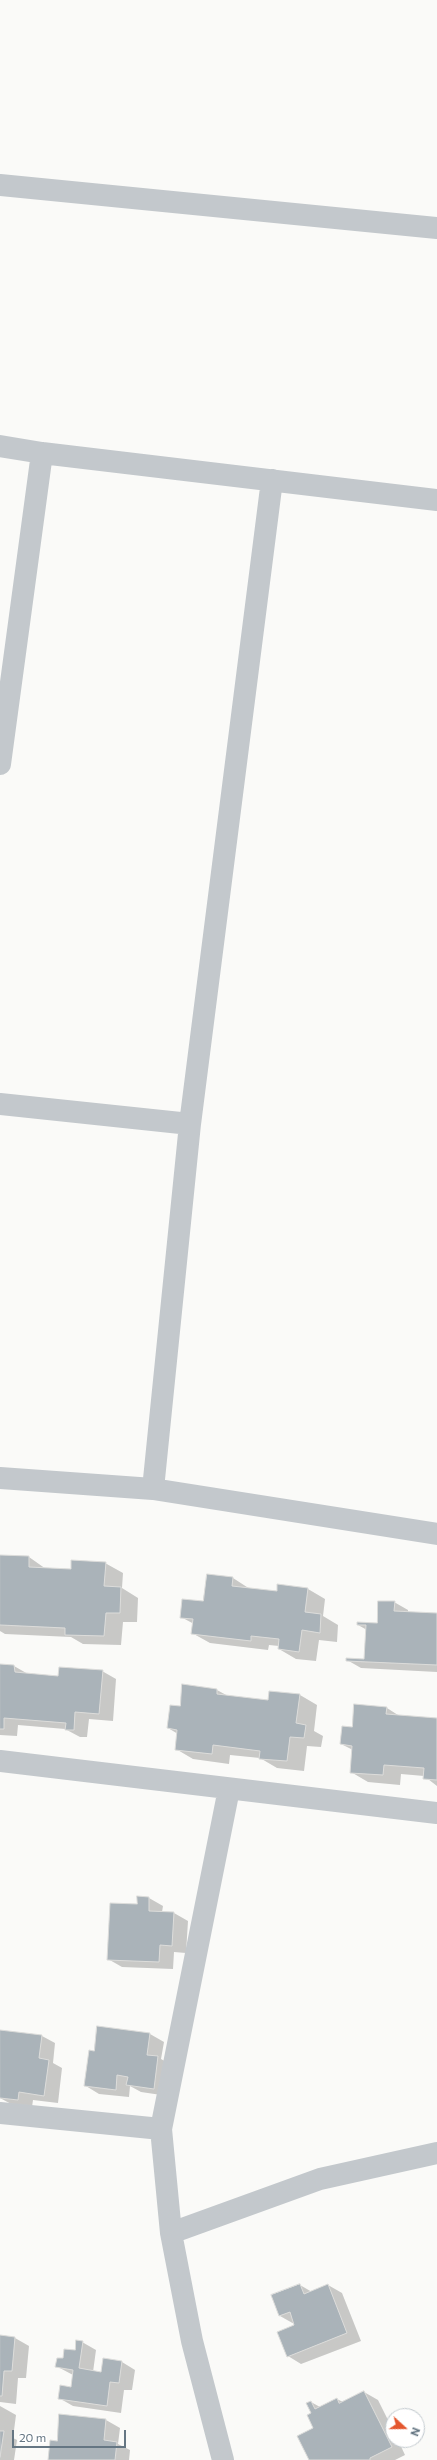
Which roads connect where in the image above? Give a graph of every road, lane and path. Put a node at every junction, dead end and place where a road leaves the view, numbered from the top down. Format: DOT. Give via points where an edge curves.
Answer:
graph roads {
  1 [pos="0,185"];
  2 [pos="437,228"];
  3 [pos="0,446"];
  4 [pos="42,453"];
  5 [pos="272,480"];
  6 [pos="437,500"];
  7 [pos="0,764"];
  8 [pos="0,1104"];
  9 [pos="190,1124"];
  10 [pos="0,1478"];
  11 [pos="153,1489"];
  12 [pos="437,1534"];
  13 [pos="0,1761"];
  14 [pos="229,1789"];
  15 [pos="437,1813"];
  16 [pos="0,2113"];
  17 [pos="162,2129"];
  18 [pos="437,2153"];
  19 [pos="171,2233"];
  20 [pos="223,2460"];
  1 -- 2 [label="street"];
  3 -- 4 [label="street"];
  4 -- 5 [label="street"];
  4 -- 7 [label="street"];
  5 -- 6 [label="street"];
  5 -- 9 [label="street"];
  8 -- 9 [label="street"];
  9 -- 11 [label="street"];
  10 -- 11 [label="street"];
  11 -- 12 [label="street"];
  13 -- 14 [label="street"];
  14 -- 15 [label="street"];
  14 -- 17 [label="street"];
  16 -- 17 [label="street"];
  17 -- 19 [label="street"];
  18 -- 19 [label="street" via="320,2179"];
  19 -- 20 [label="street" via="192,2342"];
}
